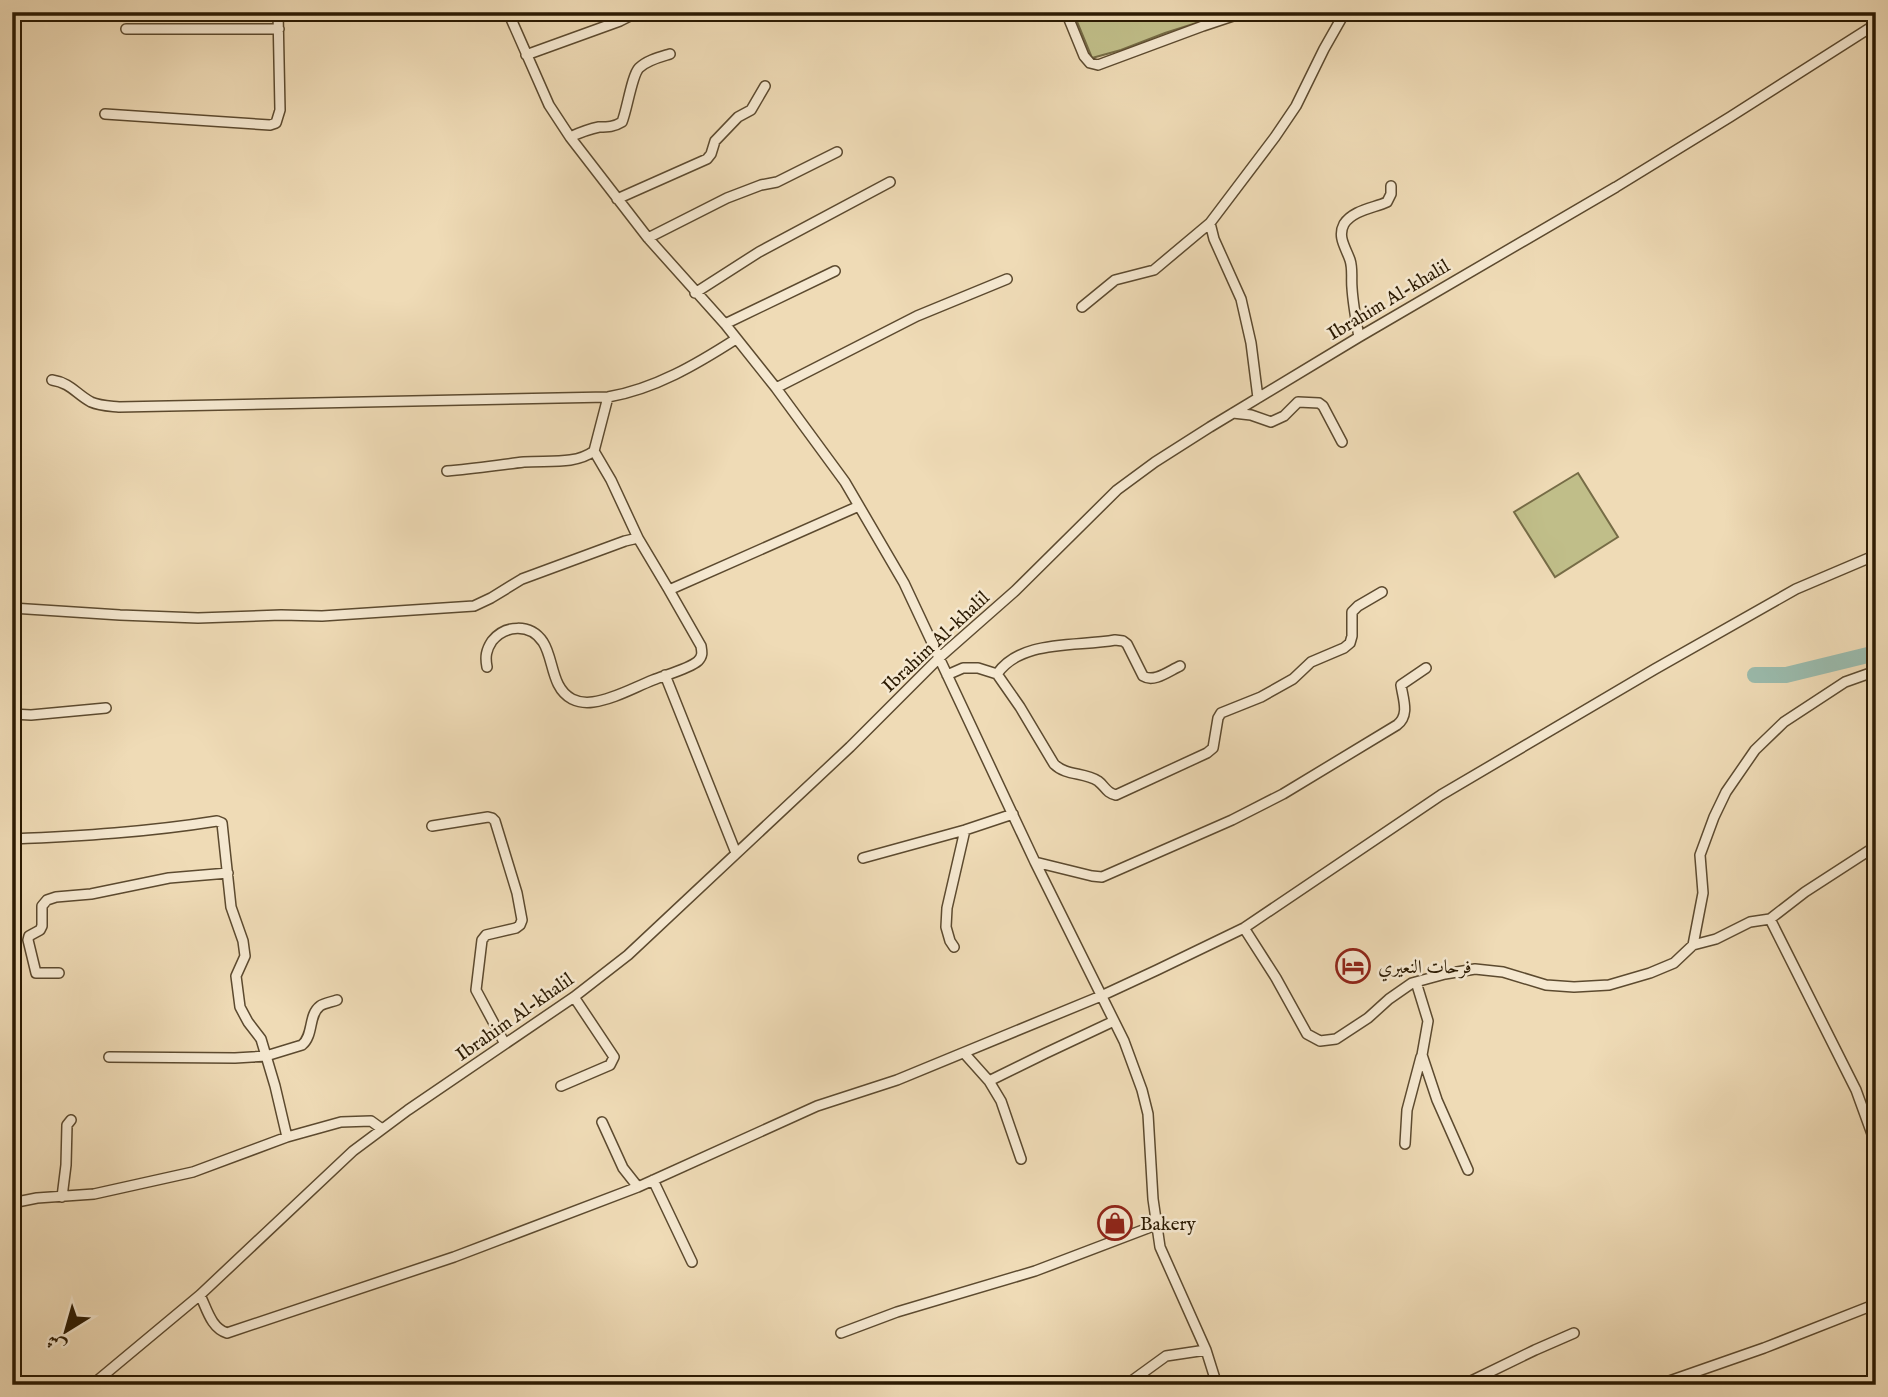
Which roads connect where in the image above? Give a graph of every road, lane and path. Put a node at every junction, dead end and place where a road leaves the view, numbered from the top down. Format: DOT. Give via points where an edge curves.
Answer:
graph roads {
  1 [pos="278,12"];
  2 [pos="508,12"];
  3 [pos="635,12"];
  4 [pos="1066,12"];
  5 [pos="1245,12"];
  6 [pos="1345,12"];
  7 [pos="1876,24"];
  8 [pos="126,29"];
  9 [pos="279,29"];
  10 [pos="670,54"];
  11 [pos="526,55"];
  12 [pos="765,86"];
  13 [pos="105,114"];
  14 [pos="570,137"];
  15 [pos="837,152"];
  16 [pos="890,182"];
  17 [pos="1391,186"];
  18 [pos="617,199"];
  19 [pos="1210,223"];
  20 [pos="648,238"];
  21 [pos="835,271"];
  22 [pos="1007,279"];
  23 [pos="695,293"];
  24 [pos="1082,307"];
  25 [pos="725,324"];
  26 [pos="1359,337"];
  27 [pos="736,339"];
  28 [pos="52,380"];
  29 [pos="776,388"];
  30 [pos="608,397"];
  31 [pos="1258,398"];
  32 [pos="1233,414"];
  33 [pos="1342,442"];
  34 [pos="594,451"];
  35 [pos="447,471"];
  36 [pos="859,506"];
  37 [pos="638,538"];
  38 [pos="1876,555"];
  39 [pos="669,590"];
  40 [pos="1382,592"];
  41 [pos="12,608"];
  42 [pos="940,657"];
  43 [pos="1180,666"];
  44 [pos="487,667"];
  45 [pos="1426,668"];
  46 [pos="1876,671"];
  47 [pos="997,674"];
  48 [pos="665,675"];
  49 [pos="947,675"];
  50 [pos="106,708"];
  51 [pos="12,714"];
  52 [pos="1013,814"];
  53 [pos="432,826"];
  54 [pos="965,830"];
  55 [pos="12,839"];
  56 [pos="1876,846"];
  57 [pos="736,853"];
  58 [pos="863,858"];
  59 [pos="1035,862"];
  60 [pos="228,873"];
  61 [pos="1770,919"];
  62 [pos="1244,928"];
  63 [pos="1693,945"];
  64 [pos="954,947"];
  65 [pos="59,973"];
  66 [pos="1416,982"];
  67 [pos="1101,996"];
  68 [pos="574,997"];
  69 [pos="337,1000"];
  70 [pos="1114,1021"];
  71 [pos="505,1044"];
  72 [pos="964,1053"];
  73 [pos="1422,1055"];
  74 [pos="266,1056"];
  75 [pos="109,1057"];
  76 [pos="989,1081"];
  77 [pos="561,1086"];
  78 [pos="71,1120"];
  79 [pos="602,1122"];
  80 [pos="382,1129"];
  81 [pos="287,1137"];
  82 [pos="1405,1144"];
  83 [pos="1876,1145"];
  84 [pos="1021,1159"];
  85 [pos="1468,1170"];
  86 [pos="653,1180"];
  87 [pos="638,1186"];
  88 [pos="62,1197"];
  89 [pos="12,1203"];
  90 [pos="1156,1225"];
  91 [pos="692,1262"];
  92 [pos="200,1295"];
  93 [pos="1876,1304"];
  94 [pos="841,1333"];
  95 [pos="1574,1333"];
  96 [pos="1206,1350"];
  97 [pos="92,1385"];
  98 [pos="571,1385"];
  99 [pos="590,1385"];
  100 [pos="1126,1385"];
  101 [pos="1217,1385"];
  102 [pos="1463,1385"];
  103 [pos="1658,1385"];
  1 -- 9 [label="street"];
  2 -- 11 [label="street"];
  3 -- 11 [label="street"];
  4 -- 5 [label="street" via="1084,56 1098,65"];
  6 -- 19 [label="street" via="1296,106"];
  7 -- 26 [label="street, Ibrahim Al-khalil" via="1616,187"];
  8 -- 9 [label="street"];
  9 -- 13 [label="street" via="280,110 270,125"];
  10 -- 14 [label="street" via="636,71 622,122"];
  11 -- 14 [label="street"];
  12 -- 18 [label="street" via="751,110 715,141 707,159"];
  14 -- 18 [label="street"];
  15 -- 20 [label="street" via="777,182 727,198"];
  16 -- 23 [label="street" via="759,252"];
  17 -- 26 [label="street" via="1388,201 1350,218 1341,233 1350,262"];
  18 -- 20 [label="street"];
  19 -- 24 [label="street" via="1154,270 1115,280"];
  19 -- 31 [label="street" via="1241,299"];
  20 -- 23 [label="street"];
  21 -- 25 [label="street"];
  22 -- 29 [label="street" via="917,316"];
  23 -- 25 [label="street"];
  25 -- 27 [label="street"];
  26 -- 31 [label="street, Ibrahim Al-khalil"];
  27 -- 29 [label="street"];
  27 -- 30 [label="street" via="660,382"];
  28 -- 30 [label="street" via="66,383 89,401 119,407"];
  29 -- 36 [label="street"];
  30 -- 34 [label="street"];
  31 -- 32 [label="street, Ibrahim Al-khalil"];
  32 -- 33 [label="street" via="1271,422 1298,402 1319,403"];
  32 -- 42 [label="street, Ibrahim Al-khalil" via="1117,490"];
  34 -- 35 [label="street" via="572,460"];
  34 -- 37 [label="street"];
  36 -- 39 [label="street"];
  36 -- 42 [label="street"];
  37 -- 39 [label="street"];
  37 -- 41 [label="street" via="522,579 474,606 198,618"];
  38 -- 62 [label="street" via="1796,589 1678,655 1441,795"];
  39 -- 48 [label="street" via="703,653 700,660"];
  40 -- 47 [label="street" via="1352,612 1352,636 1344,648 1311,662 1293,679 1261,696 1221,713 1213,748 1207,753 1116,795 1097,781 1054,764"];
  42 -- 49 [label="street"];
  42 -- 57 [label="street, Ibrahim Al-khalil"];
  43 -- 47 [label="street" via="1147,679 1127,644 1115,640 1041,647 1004,663"];
  44 -- 48 [label="street" via="485,655 492,642 518,628 536,634 544,643 563,692 572,699 593,702"];
  45 -- 59 [label="street" via="1401,685 1403,721 1232,820 1102,877"];
  46 -- 63 [label="street" via="1845,682 1784,722 1755,750 1734,781 1700,855 1703,893"];
  47 -- 49 [label="street" via="963,668"];
  48 -- 57 [label="street"];
  49 -- 52 [label="street"];
  50 -- 51 [label="street"];
  52 -- 54 [label="street"];
  52 -- 59 [label="street"];
  53 -- 71 [label="street" via="488,817 495,821 522,920 516,928 482,940 476,983"];
  54 -- 58 [label="street"];
  54 -- 64 [label="street" via="947,908 946,927"];
  55 -- 60 [label="street" via="122,834 217,821 223,825"];
  56 -- 61 [label="street"];
  57 -- 68 [label="street, Ibrahim Al-khalil" via="628,955"];
  59 -- 67 [label="street"];
  60 -- 65 [label="street" via="169,878 47,900 42,906 42,926 28,940 36,973"];
  60 -- 74 [label="street" via="231,907 245,956 236,976 240,1007 261,1039"];
  61 -- 63 [label="street"];
  61 -- 83 [label="street" via="1856,1090"];
  62 -- 66 [label="street" via="1307,1034 1320,1041 1336,1039"];
  62 -- 67 [label="street"];
  63 -- 66 [label="street" via="1674,963 1609,985 1545,985 1475,969"];
  66 -- 73 [label="street" via="1429,1021"];
  67 -- 70 [label="street"];
  67 -- 72 [label="street"];
  68 -- 71 [label="street, Ibrahim Al-khalil"];
  68 -- 77 [label="street" via="614,1057 610,1065"];
  69 -- 74 [label="street" via="319,1007 302,1045"];
  70 -- 76 [label="street"];
  70 -- 90 [label="street" via="1148,1114"];
  71 -- 80 [label="street, Ibrahim Al-khalil"];
  72 -- 76 [label="street"];
  72 -- 86 [label="street" via="817,1106"];
  73 -- 82 [label="street" via="1406,1111"];
  73 -- 85 [label="street"];
  74 -- 75 [label="street"];
  74 -- 81 [label="street"];
  76 -- 84 [label="street" via="1001,1101"];
  78 -- 88 [label="street"];
  79 -- 87 [label="street" via="623,1168"];
  80 -- 81 [label="street" via="371,1122 341,1122"];
  80 -- 92 [label="street, Ibrahim Al-khalil"];
  81 -- 88 [label="street" via="193,1172"];
  86 -- 87 [label="street"];
  86 -- 91 [label="street"];
  87 -- 92 [label="street" via="402,1276 227,1333 215,1327"];
  88 -- 89 [label="street"];
  90 -- 94 [label="street" via="1035,1271"];
  90 -- 96 [label="street" via="1160,1247"];
  92 -- 97 [label="street, Ibrahim Al-khalil"];
  93 -- 103 [label="street"];
  95 -- 102 [label="street"];
  96 -- 100 [label="street" via="1166,1356"];
  96 -- 101 [label="street"];
  98 -- 99 [label="street"];
}
